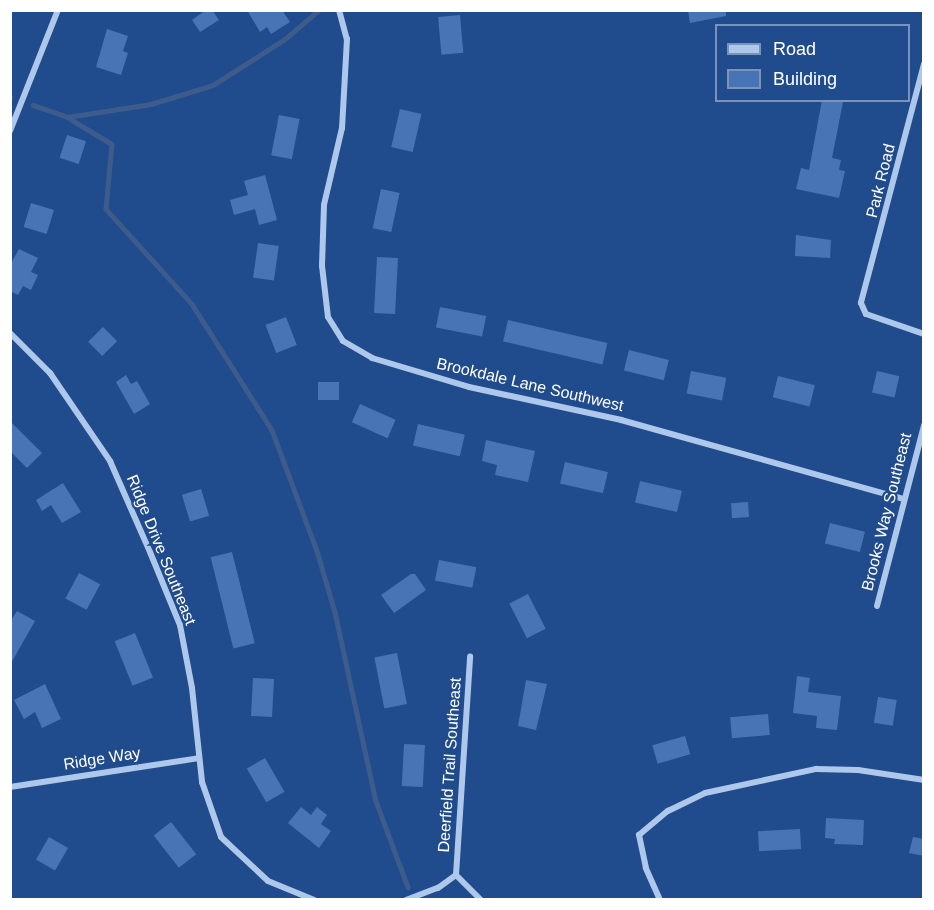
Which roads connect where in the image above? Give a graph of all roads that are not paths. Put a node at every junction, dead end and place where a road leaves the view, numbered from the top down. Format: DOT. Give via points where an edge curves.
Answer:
graph roads {
  1 [pos="57,10"];
  2 [pos="339,10"];
  3 [pos="924,64"];
  4 [pos="10,131"];
  5 [pos="10,333"];
  6 [pos="924,334"];
  7 [pos="924,425"];
  8 [pos="903,499"];
  9 [pos="877,606"];
  10 [pos="470,657"];
  11 [pos="199,758"];
  12 [pos="924,780"];
  13 [pos="10,787"];
  14 [pos="456,875"];
  15 [pos="314,900"];
  16 [pos="406,900"];
  17 [pos="481,900"];
  18 [pos="660,900"];
  1 -- 4 [label="street"];
  2 -- 8 [label="street, Brookdale Lane Southwest" via="347,39 342,128 324,205 322,266 328,317 344,341 372,358 469,387 621,420"];
  3 -- 6 [label="street, Park Road" via="861,303 866,314"];
  5 -- 11 [label="street, Ridge Drive Southeast" via="50,373 110,461 180,625 192,687"];
  7 -- 8 [label="street, Brooks Way Southeast"];
  8 -- 9 [label="street, Brooks Way Southeast"];
  10 -- 14 [label="street, Deerfield Trail Southeast"];
  11 -- 13 [label="street, Ridge Way"];
  11 -- 15 [label="street, Ridge Drive Southeast" via="202,782 221,837 268,881"];
  12 -- 18 [label="street" via="858,770 816,769 705,793 668,811 642,831 639,848"];
  14 -- 16 [label="street" via="438,888"];
  14 -- 17 [label="street"];
}
